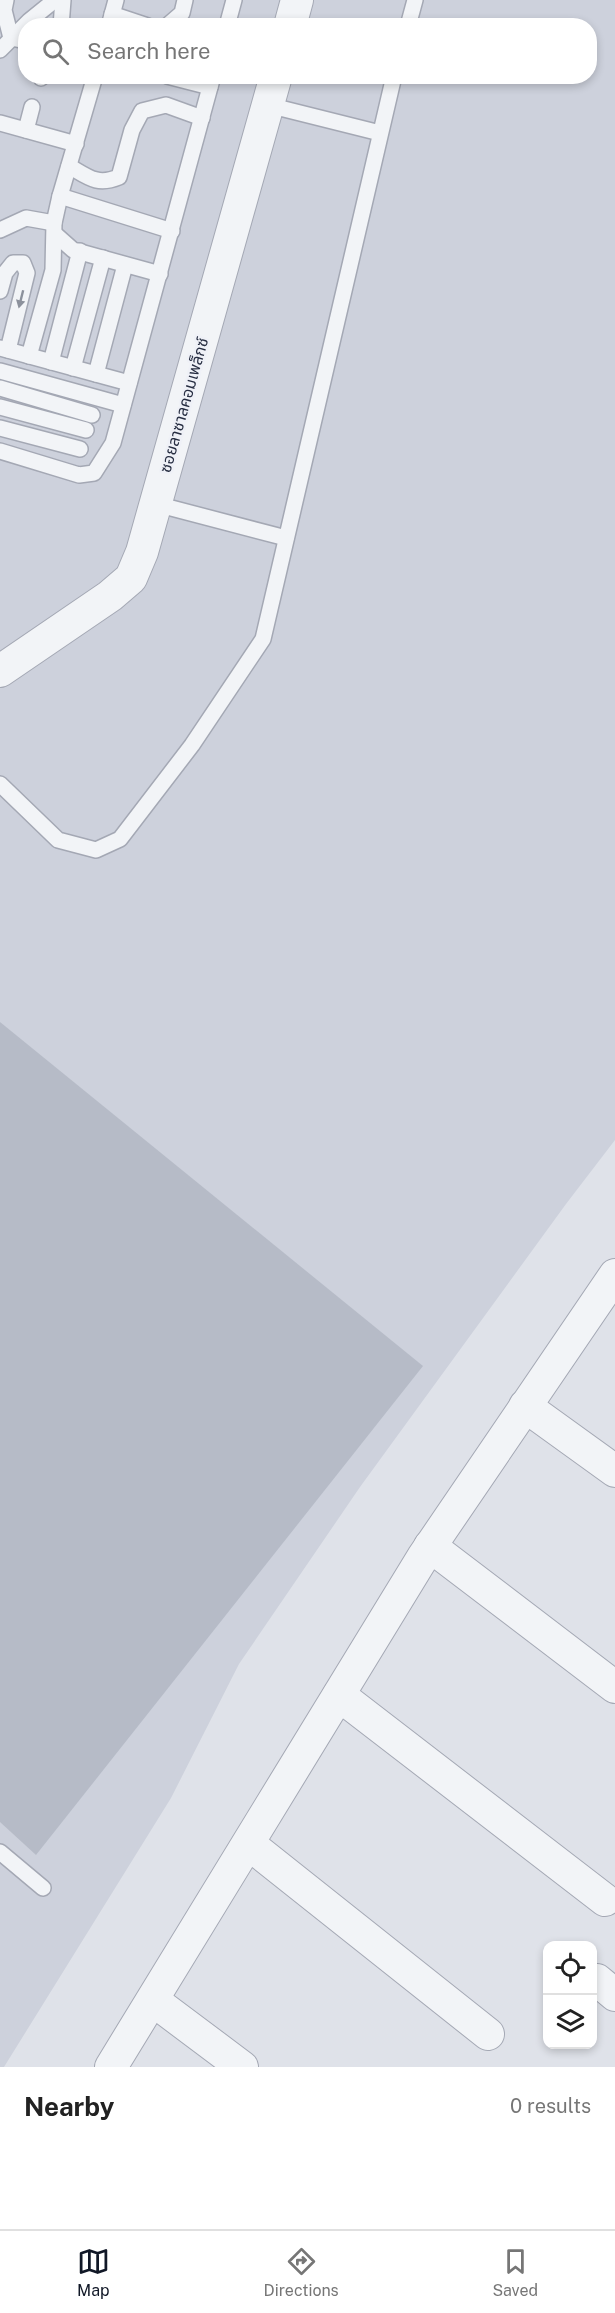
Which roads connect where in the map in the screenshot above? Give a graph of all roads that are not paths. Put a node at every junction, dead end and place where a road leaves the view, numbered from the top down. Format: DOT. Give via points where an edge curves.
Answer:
graph roads {
  1 [pos="6,0"];
  2 [pos="56,0"];
  3 [pos="63,0"];
  4 [pos="185,0"];
  5 [pos="234,0"];
  6 [pos="297,0"];
  7 [pos="415,0"];
  8 [pos="39,18"];
  9 [pos="62,18"];
  10 [pos="176,18"];
  11 [pos="229,18"];
  12 [pos="292,18"];
  13 [pos="410,18"];
  14 [pos="18,38"];
  15 [pos="18,41"];
  16 [pos="0,51"];
  17 [pos="93,84"];
  18 [pos="210,84"];
  19 [pos="392,84"];
  20 [pos="272,91"];
  21 [pos="32,107"];
  22 [pos="202,118"];
  23 [pos="0,123"];
  24 [pos="26,130"];
  25 [pos="380,133"];
  26 [pos="76,144"];
  27 [pos="69,166"];
  28 [pos="60,196"];
  29 [pos="55,228"];
  30 [pos="0,230"];
  31 [pos="172,231"];
  32 [pos="80,251"];
  33 [pos="103,258"];
  34 [pos="125,265"];
  35 [pos="160,274"];
  36 [pos="0,291"];
  37 [pos="4,349"];
  38 [pos="29,356"];
  39 [pos="51,362"];
  40 [pos="73,368"];
  41 [pos="0,371"];
  42 [pos="96,374"];
  43 [pos="129,383"];
  44 [pos="0,388"];
  45 [pos="123,405"];
  46 [pos="0,407"];
  47 [pos="92,415"];
  48 [pos="0,428"];
  49 [pos="86,430"];
  50 [pos="80,449"];
  51 [pos="0,451"];
  52 [pos="156,504"];
  53 [pos="286,538"];
  54 [pos="0,671"];
  55 [pos="0,784"];
  56 [pos="615,1275"];
  57 [pos="525,1406"];
  58 [pos="615,1471"];
  59 [pos="430,1546"];
  60 [pos="615,1687"];
  61 [pos="339,1695"];
  62 [pos="249,1844"];
  63 [pos="0,1852"];
  64 [pos="43,1888"];
  65 [pos="605,1900"];
  66 [pos="153,2001"];
  67 [pos="488,2034"];
  68 [pos="111,2067"];
  69 [pos="242,2067"];
  1 -- 14 [label="lane" via="4,10"];
  2 -- 8 [label="lane"];
  3 -- 9 [label="lane"];
  4 -- 10 [label="lane"];
  5 -- 11 [label="lane"];
  6 -- 12 [label="street"];
  7 -- 13 [label="lane"];
  15 -- 16 [label="lane"];
  17 -- 26 [label="lane"];
  18 -- 22 [label="lane"];
  19 -- 25 [label="lane"];
  20 -- 25 [label="lane"];
  20 -- 52 [label="street, ซอยลาซาลคอมเพล็กซ์"];
  21 -- 24 [label="lane"];
  22 -- 27 [label="lane" via="166,105 142,111 132,130 119,177 105,183"];
  22 -- 31 [label="lane"];
  23 -- 24 [label="lane"];
  24 -- 26 [label="lane"];
  25 -- 53 [label="lane"];
  26 -- 27 [label="lane"];
  27 -- 28 [label="lane"];
  28 -- 29 [label="lane"];
  28 -- 31 [label="lane"];
  29 -- 30 [label="lane" via="26,218"];
  29 -- 32 [label="lane" via="73,250"];
  29 -- 38 [label="lane" via="53,270"];
  31 -- 35 [label="lane"];
  32 -- 33 [label="lane"];
  32 -- 39 [label="lane"];
  33 -- 34 [label="lane"];
  33 -- 40 [label="lane"];
  34 -- 35 [label="lane"];
  34 -- 42 [label="lane"];
  35 -- 43 [label="lane"];
  36 -- 37 [label="lane, one-way" via="5,273 13,263 23,263 27,273"];
  37 -- 38 [label="lane"];
  38 -- 39 [label="lane"];
  39 -- 40 [label="lane"];
  40 -- 42 [label="lane"];
  41 -- 45 [label="lane"];
  42 -- 43 [label="lane"];
  43 -- 45 [label="lane"];
  44 -- 47 [label="lane"];
  45 -- 51 [label="lane" via="113,444 94,473 79,475"];
  46 -- 49 [label="lane"];
  48 -- 50 [label="lane"];
  52 -- 53 [label="lane"];
  52 -- 54 [label="street, ซอยลาซาลคอมเพล็กซ์" via="131,578"];
  53 -- 55 [label="lane" via="263,639 192,746 120,839 96,850 58,840"];
  56 -- 57 [label="street"];
  57 -- 58 [label="street"];
  57 -- 59 [label="street"];
  59 -- 60 [label="street"];
  59 -- 61 [label="street"];
  61 -- 62 [label="street"];
  61 -- 65 [label="street"];
  62 -- 66 [label="street"];
  62 -- 67 [label="street"];
  63 -- 64 [label="lane"];
  66 -- 68 [label="street"];
  66 -- 69 [label="street"];
}
